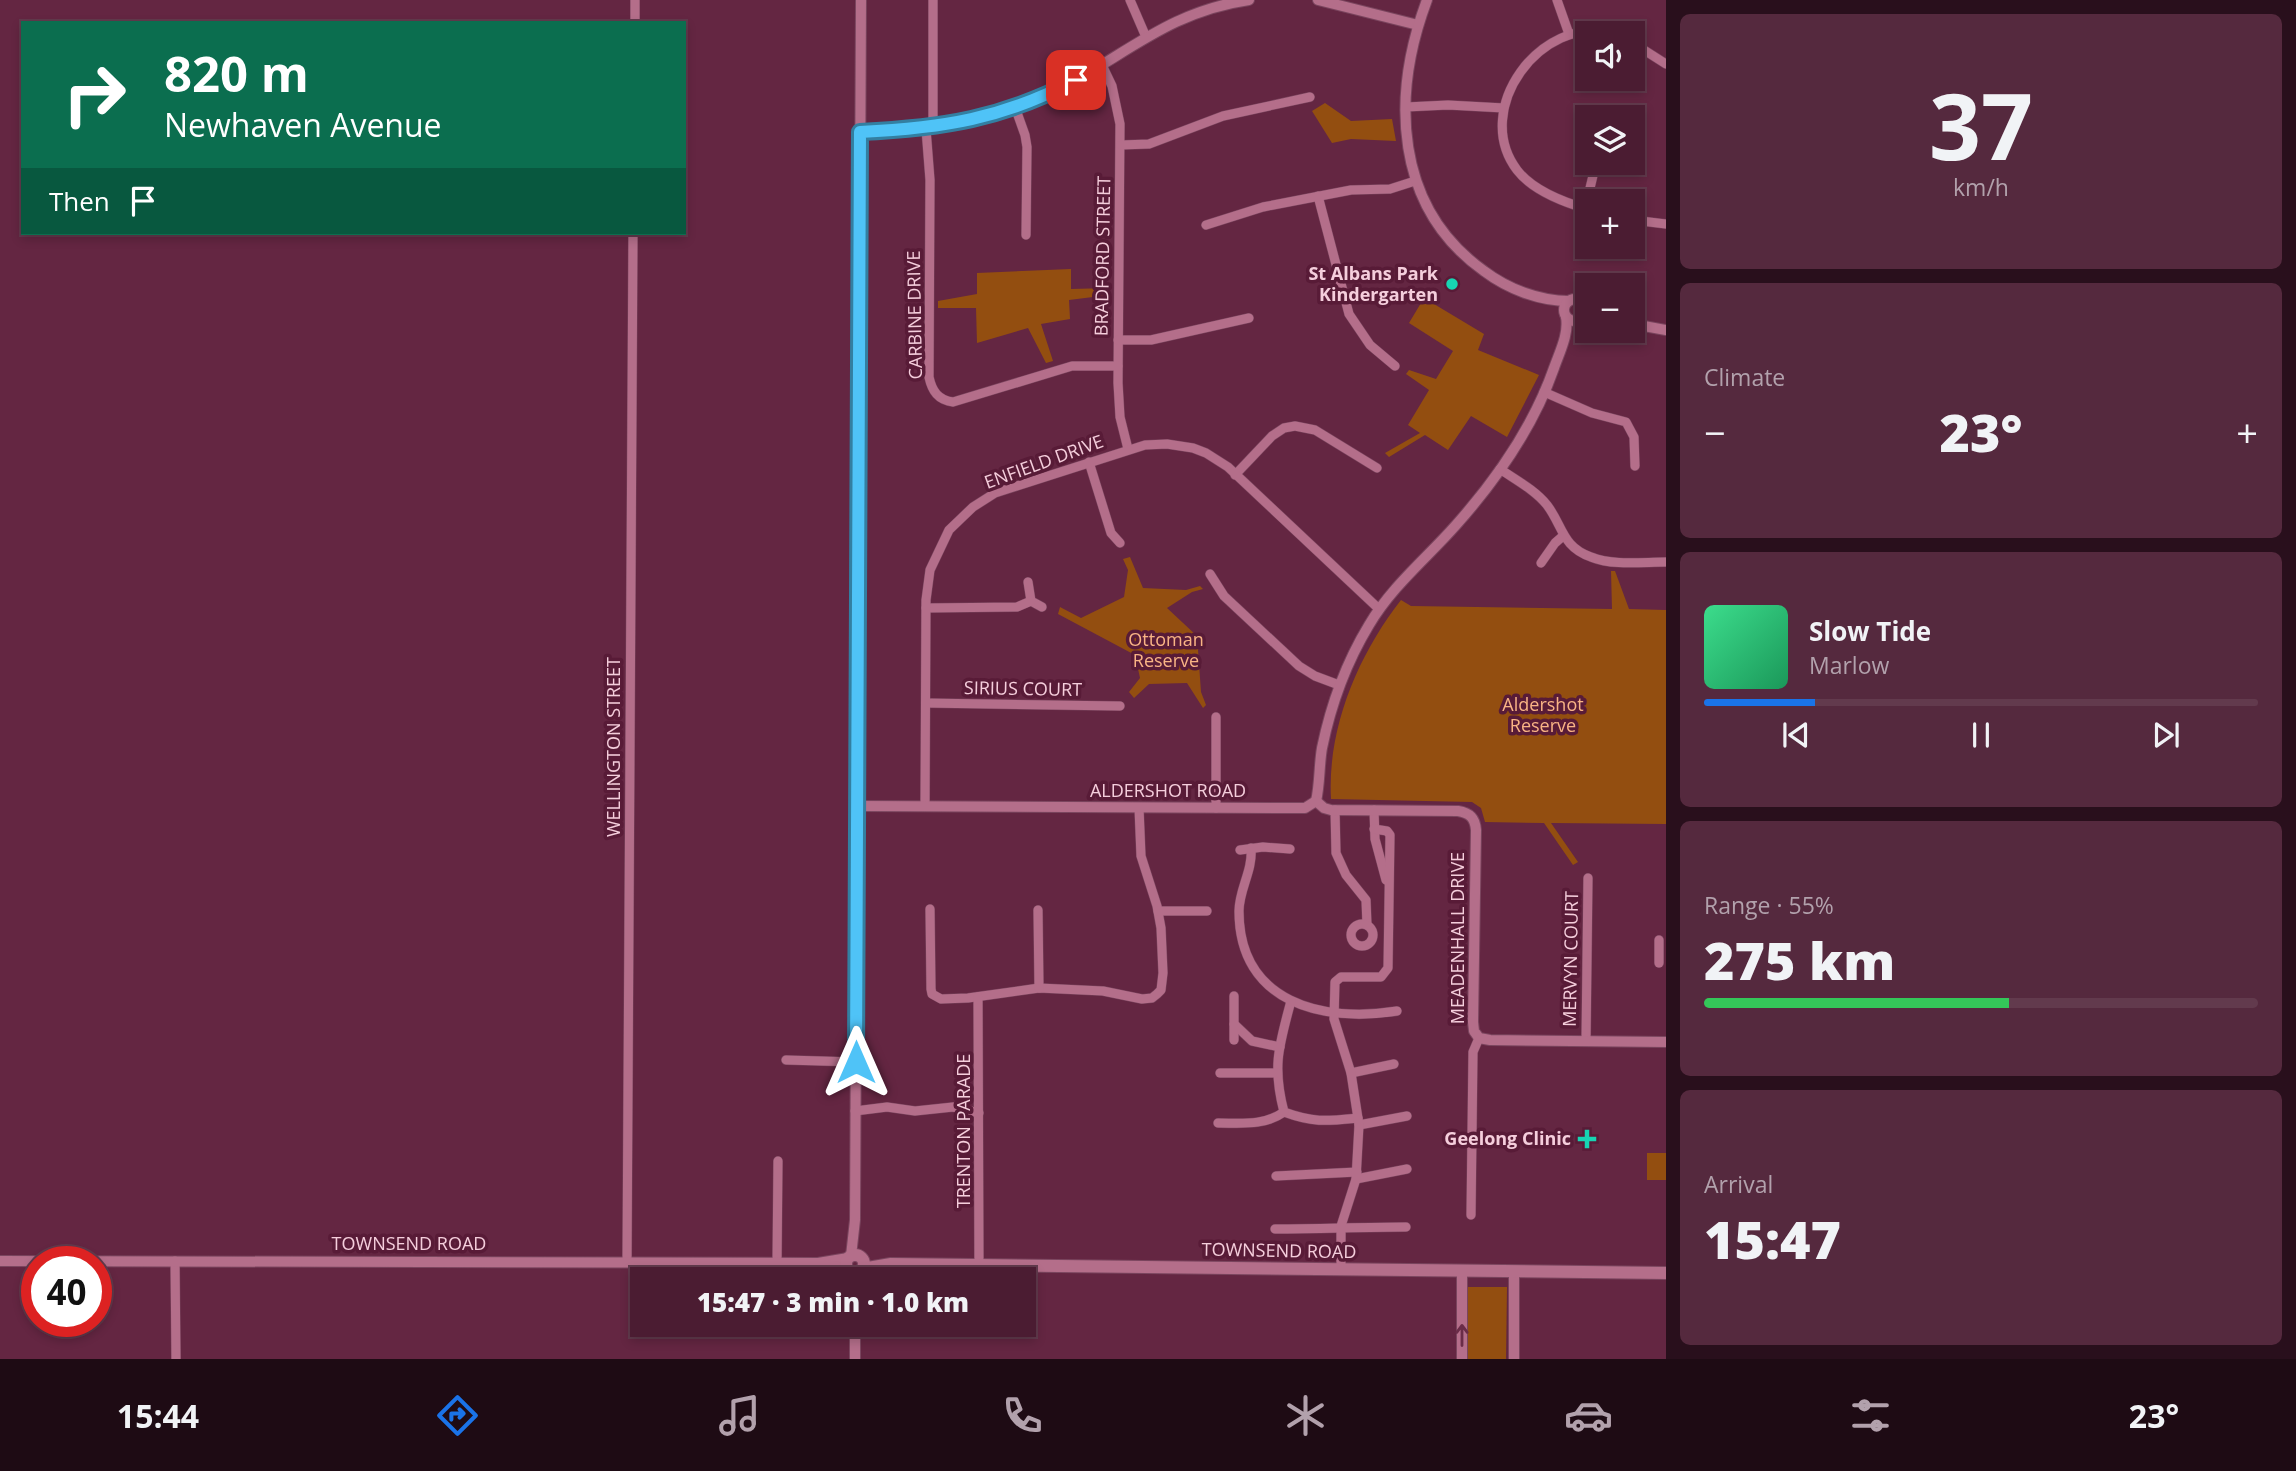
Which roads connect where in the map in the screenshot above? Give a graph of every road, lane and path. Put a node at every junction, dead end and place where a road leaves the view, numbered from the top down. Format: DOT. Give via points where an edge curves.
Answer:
graph roads {
  1 [pos="635,0"];
  2 [pos="861,0"];
  3 [pos="933,0"];
  4 [pos="1130,0"];
  5 [pos="1249,0"];
  6 [pos="1318,0"];
  7 [pos="1427,0"];
  8 [pos="1557,0"];
  9 [pos="635,21"];
  10 [pos="1418,25"];
  11 [pos="1575,33"];
  12 [pos="1569,34"];
  13 [pos="1146,37"];
  14 [pos="1645,51"];
  15 [pos="1666,64"];
  16 [pos="1102,65"];
  17 [pos="1310,97"];
  18 [pos="1015,107"];
  19 [pos="1406,107"];
  20 [pos="1504,108"];
  21 [pos="929,128"];
  22 [pos="860,132"];
  23 [pos="1121,145"];
  24 [pos="1415,181"];
  25 [pos="1318,196"];
  26 [pos="1575,204"];
  27 [pos="1645,221"];
  28 [pos="1666,224"];
  29 [pos="1206,226"];
  30 [pos="634,235"];
  31 [pos="1026,235"];
  32 [pos="1546,299"];
  33 [pos="1575,300"];
  34 [pos="1569,301"];
  35 [pos="1565,315"];
  36 [pos="1249,318"];
  37 [pos="1575,319"];
  38 [pos="1575,326"];
  39 [pos="1645,326"];
  40 [pos="1666,330"];
  41 [pos="1118,340"];
  42 [pos="1564,341"];
  43 [pos="1118,366"];
  44 [pos="1395,366"];
  45 [pos="1544,392"];
  46 [pos="1128,449"];
  47 [pos="1089,462"];
  48 [pos="1635,466"];
  49 [pos="1377,468"];
  50 [pos="1500,469"];
  51 [pos="1236,475"];
  52 [pos="1563,536"];
  53 [pos="1120,543"];
  54 [pos="1666,562"];
  55 [pos="1541,563"];
  56 [pos="1210,574"];
  57 [pos="1028,582"];
  58 [pos="1031,601"];
  59 [pos="1042,607"];
  60 [pos="926,608"];
  61 [pos="1379,609"];
  62 [pos="1339,685"];
  63 [pos="926,703"];
  64 [pos="1120,706"];
  65 [pos="1216,717"];
  66 [pos="1316,801"];
  67 [pos="857,806"];
  68 [pos="925,806"];
  69 [pos="1139,808"];
  70 [pos="1216,808"];
  71 [pos="1335,810"];
  72 [pos="1374,810"];
  73 [pos="1374,829"];
  74 [pos="1251,848"];
  75 [pos="1290,849"];
  76 [pos="1240,850"];
  77 [pos="1385,860"];
  78 [pos="1588,878"];
  79 [pos="930,909"];
  80 [pos="1038,910"];
  81 [pos="1158,911"];
  82 [pos="1207,911"];
  83 [pos="1367,925"];
  84 [pos="1659,940"];
  85 [pos="1663,953"];
  86 [pos="1660,963"];
  87 [pos="1039,988"];
  88 [pos="1234,996"];
  89 [pos="978,997"];
  90 [pos="1291,1001"];
  91 [pos="1397,1011"];
  92 [pos="1334,1013"];
  93 [pos="1234,1024"];
  94 [pos="1479,1038"];
  95 [pos="1234,1040"];
  96 [pos="1586,1041"];
  97 [pos="1666,1042"];
  98 [pos="1280,1047"];
  99 [pos="786,1060"];
  100 [pos="856,1062"];
  101 [pos="1394,1064"];
  102 [pos="1220,1073"];
  103 [pos="1276,1073"];
  104 [pos="1351,1073"];
  105 [pos="855,1111"];
  106 [pos="1284,1112"];
  107 [pos="979,1113"];
  108 [pos="1407,1116"];
  109 [pos="1359,1122"];
  110 [pos="1218,1124"];
  111 [pos="778,1161"];
  112 [pos="1407,1169"];
  113 [pos="1356,1175"];
  114 [pos="1276,1176"];
  115 [pos="1471,1215"];
  116 [pos="1341,1226"];
  117 [pos="1406,1227"];
  118 [pos="1275,1229"];
  119 [pos="0,1261"];
  120 [pos="175,1261"];
  121 [pos="627,1262"];
  122 [pos="777,1263"];
  123 [pos="979,1265"];
  124 [pos="855,1267"];
  125 [pos="1341,1269"];
  126 [pos="1462,1270"];
  127 [pos="1514,1271"];
  128 [pos="1666,1273"];
  129 [pos="855,1337"];
  130 [pos="176,1359"];
  131 [pos="855,1359"];
  132 [pos="1462,1359"];
  133 [pos="1514,1359"];
  1 -- 9 [label="street"];
  2 -- 22 [label="street"];
  3 -- 21 [label="street"];
  4 -- 13 [label="street"];
  5 -- 13 [label="street" via="1189,15"];
  6 -- 10 [label="street"];
  7 -- 10 [label="street"];
  8 -- 12 [label="street"];
  10 -- 19 [label="street"];
  11 -- 12 [label="street"];
  12 -- 20 [label="street" via="1546,46 1525,66"];
  13 -- 16 [label="street"];
  14 -- 15 [label="street"];
  16 -- 18 [label="street"];
  16 -- 23 [label="street, BRADFORD STREET" via="1112,86"];
  17 -- 23 [label="street" via="1223,116 1149,145"];
  18 -- 21 [label="street"];
  18 -- 31 [label="street" via="1026,135"];
  19 -- 20 [label="street"];
  19 -- 24 [label="street"];
  20 -- 26 [label="street" via="1507,151 1516,170 1538,189"];
  21 -- 22 [label="street"];
  21 -- 43 [label="street, CARBINE DRIVE" via="929,367 935,393 953,402 1072,366"];
  22 -- 67 [label="street"];
  23 -- 41 [label="street, BRADFORD STREET"];
  24 -- 25 [label="street"];
  24 -- 32 [label="street" via="1438,227 1460,253 1492,277"];
  25 -- 29 [label="street" via="1263,207"];
  25 -- 44 [label="street" via="1349,314 1370,345"];
  27 -- 28 [label="street"];
  30 -- 121 [label="street, WELLINGTON STREET"];
  32 -- 34 [label="street"];
  32 -- 35 [label="street"];
  33 -- 34 [label="street"];
  34 -- 35 [label="street"];
  35 -- 37 [label="street"];
  35 -- 42 [label="street"];
  36 -- 41 [label="street" via="1151,340"];
  38 -- 42 [label="street"];
  39 -- 40 [label="street"];
  41 -- 43 [label="street, BRADFORD STREET"];
  42 -- 45 [label="street"];
  43 -- 46 [label="street, BRADFORD STREET" via="1118,400"];
  45 -- 48 [label="street" via="1626,422 1634,437"];
  45 -- 50 [label="street"];
  46 -- 47 [label="street, ENFIELD DRIVE"];
  46 -- 51 [label="street, ENFIELD DRIVE" via="1155,444 1193,448"];
  47 -- 53 [label="street" via="1111,533"];
  47 -- 60 [label="street, ENFIELD DRIVE" via="995,493 960,517 930,570"];
  49 -- 51 [label="street" via="1315,430 1295,426 1272,436"];
  50 -- 52 [label="street" via="1538,496"];
  50 -- 61 [label="street"];
  51 -- 61 [label="street, ENFIELD DRIVE"];
  52 -- 54 [label="street" via="1578,551 1602,561"];
  52 -- 55 [label="street"];
  56 -- 62 [label="street" via="1224,596 1299,666"];
  57 -- 58 [label="street"];
  58 -- 59 [label="street"];
  58 -- 60 [label="street" via="1017,607"];
  60 -- 63 [label="street, ENFIELD DRIVE"];
  61 -- 62 [label="street"];
  62 -- 66 [label="street" via="1322,750"];
  63 -- 64 [label="street, SIRIUS COURT"];
  63 -- 68 [label="street, ENFIELD DRIVE"];
  65 -- 70 [label="street"];
  66 -- 70 [label="street, ALDERSHOT ROAD" via="1297,808"];
  66 -- 71 [label="street"];
  67 -- 68 [label="street, ALDERSHOT ROAD"];
  67 -- 100 [label="street"];
  68 -- 69 [label="street, ALDERSHOT ROAD"];
  69 -- 70 [label="street, ALDERSHOT ROAD"];
  69 -- 81 [label="street" via="1141,856"];
  71 -- 72 [label="street"];
  71 -- 83 [label="street" via="1336,853 1366,900"];
  72 -- 73 [label="street"];
  72 -- 94 [label="street, MEADENHALL DRIVE" via="1458,811 1473,817 1473,1021"];
  73 -- 77 [label="street"];
  73 -- 77 [label="street" via="1389,832"];
  74 -- 75 [label="street"];
  74 -- 76 [label="street"];
  74 -- 90 [label="street" via="1251,866 1239,908 1244,944 1264,981"];
  77 -- 92 [label="street" via="1386,972 1381,977 1337,979"];
  78 -- 96 [label="street, MERVYN COURT"];
  79 -- 89 [label="street" via="932,994 941,999"];
  80 -- 87 [label="street"];
  81 -- 82 [label="street"];
  81 -- 87 [label="street" via="1163,973 1161,990 1152,998"];
  84 -- 85 [label="street"];
  85 -- 86 [label="street"];
  87 -- 89 [label="street"];
  88 -- 93 [label="street"];
  89 -- 107 [label="street, TRENTON PARADE"];
  90 -- 92 [label="street"];
  90 -- 98 [label="street"];
  91 -- 92 [label="street"];
  92 -- 104 [label="street"];
  93 -- 95 [label="street"];
  93 -- 98 [label="street" via="1252,1041"];
  94 -- 96 [label="street, MEADENHALL DRIVE"];
  94 -- 115 [label="street" via="1473,1052"];
  96 -- 97 [label="street, MEADENHALL DRIVE"];
  98 -- 103 [label="street"];
  99 -- 100 [label="street"];
  100 -- 105 [label="street"];
  101 -- 104 [label="street"];
  102 -- 103 [label="street"];
  103 -- 106 [label="street"];
  104 -- 109 [label="street"];
  105 -- 107 [label="street" via="953,1107"];
  105 -- 124 [label="street"];
  106 -- 109 [label="street" via="1306,1120"];
  106 -- 110 [label="street" via="1272,1121"];
  107 -- 123 [label="street, TRENTON PARADE"];
  108 -- 109 [label="street"];
  109 -- 113 [label="street"];
  111 -- 122 [label="street"];
  112 -- 113 [label="street"];
  113 -- 114 [label="street"];
  113 -- 116 [label="street"];
  116 -- 117 [label="street"];
  116 -- 118 [label="street"];
  116 -- 125 [label="street"];
  119 -- 120 [label="street, TOWNSEND ROAD"];
  120 -- 121 [label="street, TOWNSEND ROAD"];
  120 -- 130 [label="street"];
  121 -- 122 [label="street, TOWNSEND ROAD"];
  122 -- 124 [label="street, TOWNSEND ROAD"];
  123 -- 124 [label="main road, TOWNSEND ROAD"];
  123 -- 125 [label="main road, TOWNSEND ROAD"];
  125 -- 126 [label="main road, TOWNSEND ROAD"];
  126 -- 127 [label="main road, TOWNSEND ROAD"];
  132 -- 126 [label="street, one-way"];
  127 -- 128 [label="main road, TOWNSEND ROAD"];
  127 -- 133 [label="street"];
  129 -- 131 [label="street"];
}
